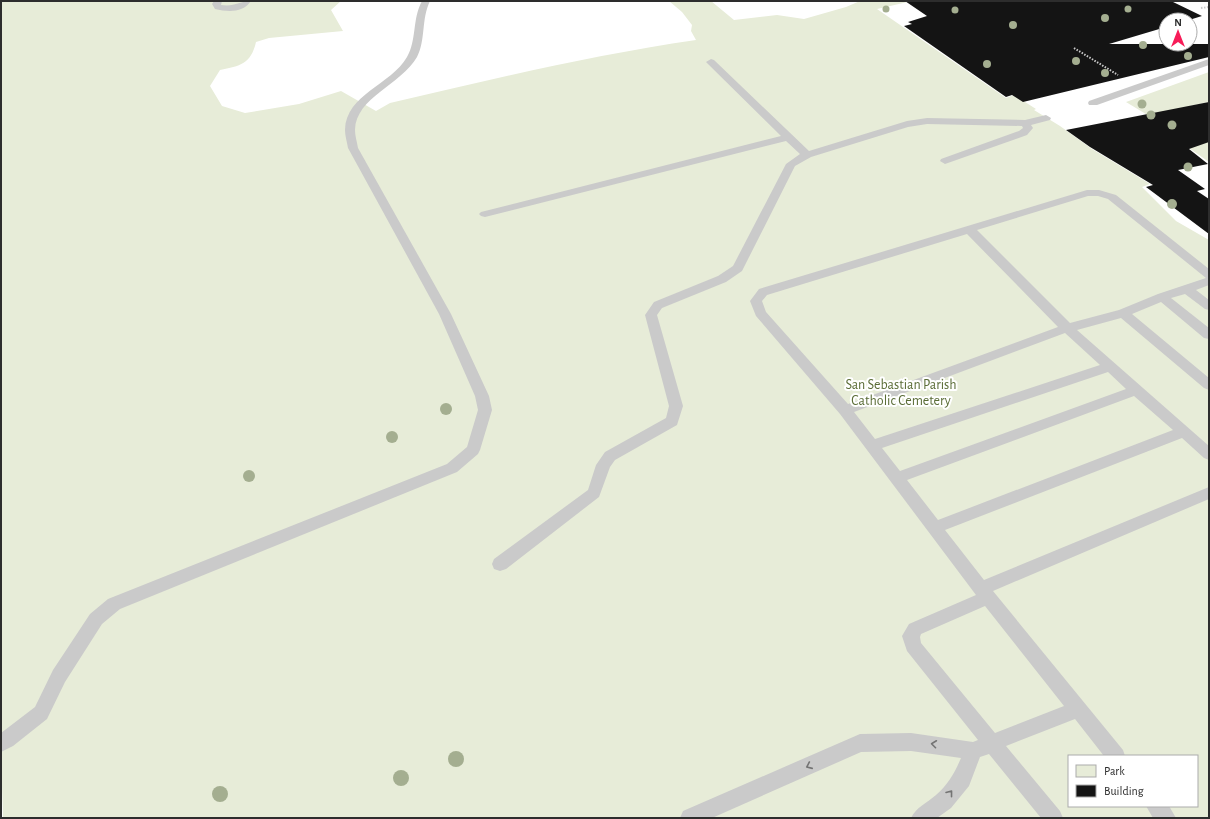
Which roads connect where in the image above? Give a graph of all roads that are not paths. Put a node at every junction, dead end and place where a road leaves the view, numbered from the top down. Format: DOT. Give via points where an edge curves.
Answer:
graph roads {
  1 [pos="218,1"];
  2 [pos="247,1"];
  3 [pos="426,1"];
  4 [pos="711,62"];
  5 [pos="1209,62"];
  6 [pos="1093,102"];
  7 [pos="1046,118"];
  8 [pos="1025,123"];
  9 [pos="789,136"];
  10 [pos="807,155"];
  11 [pos="945,161"];
  12 [pos="485,214"];
  13 [pos="970,230"];
  14 [pos="1209,275"];
  15 [pos="1209,281"];
  16 [pos="1186,289"];
  17 [pos="1162,297"];
  18 [pos="1209,306"];
  19 [pos="1124,313"];
  20 [pos="1067,328"];
  21 [pos="1209,335"];
  22 [pos="1110,367"];
  23 [pos="1209,385"];
  24 [pos="1136,390"];
  25 [pos="845,410"];
  26 [pos="1183,432"];
  27 [pos="872,446"];
  28 [pos="1209,454"];
  29 [pos="897,478"];
  30 [pos="1209,493"];
  31 [pos="934,528"];
  32 [pos="500,564"];
  33 [pos="984,593"];
  34 [pos="1078,709"];
  35 [pos="1,743"];
  36 [pos="992,743"];
  37 [pos="973,751"];
  38 [pos="1115,755"];
  39 [pos="1157,807"];
  40 [pos="690,818"];
  41 [pos="921,818"];
  42 [pos="1053,818"];
  43 [pos="1166,818"];
  1 -- 2 [label="lane" via="218,7 232,8 244,5"];
  3 -- 35 [label="lane" via="418,19 419,35 411,59 398,74 368,96 357,108 349,122 349,137 445,314 482,396 485,410 473,450 452,468 114,604 96,619 59,676 40,713"];
  4 -- 9 [label="lane"];
  5 -- 6 [label="lane"];
  7 -- 8 [label="lane"];
  8 -- 10 [label="lane" via="927,121 907,124"];
  8 -- 11 [label="lane" via="1028,128 1023,134"];
  9 -- 10 [label="lane"];
  9 -- 12 [label="lane"];
  10 -- 32 [label="lane" via="791,164 738,268 722,279 658,305 651,315 676,406 672,421 610,456 603,465 594,493"];
  13 -- 14 [label="lane" via="1087,194 1099,193 1112,197"];
  13 -- 20 [label="lane"];
  13 -- 25 [label="lane" via="763,292 756,301 760,313"];
  15 -- 16 [label="lane"];
  16 -- 17 [label="lane"];
  16 -- 18 [label="lane"];
  17 -- 19 [label="lane"];
  17 -- 21 [label="lane"];
  19 -- 20 [label="lane"];
  19 -- 23 [label="lane"];
  20 -- 22 [label="lane"];
  20 -- 25 [label="lane"];
  22 -- 24 [label="lane"];
  22 -- 27 [label="lane"];
  24 -- 26 [label="lane"];
  24 -- 29 [label="lane"];
  25 -- 27 [label="lane"];
  26 -- 28 [label="lane"];
  26 -- 31 [label="lane"];
  27 -- 29 [label="lane"];
  29 -- 31 [label="lane"];
  30 -- 33 [label="lane"];
  31 -- 33 [label="lane"];
  33 -- 34 [label="lane"];
  33 -- 36 [label="lane" via="916,629 911,636 913,646"];
  34 -- 36 [label="lane"];
  34 -- 38 [label="lane"];
  36 -- 37 [label="lane"];
  36 -- 42 [label="lane"];
  37 -- 40 [label="lane, one-way" via="911,742 860,743"];
  41 -- 37 [label="lane, one-way" via="944,801 962,778"];
  39 -- 43 [label="lane"];
}
